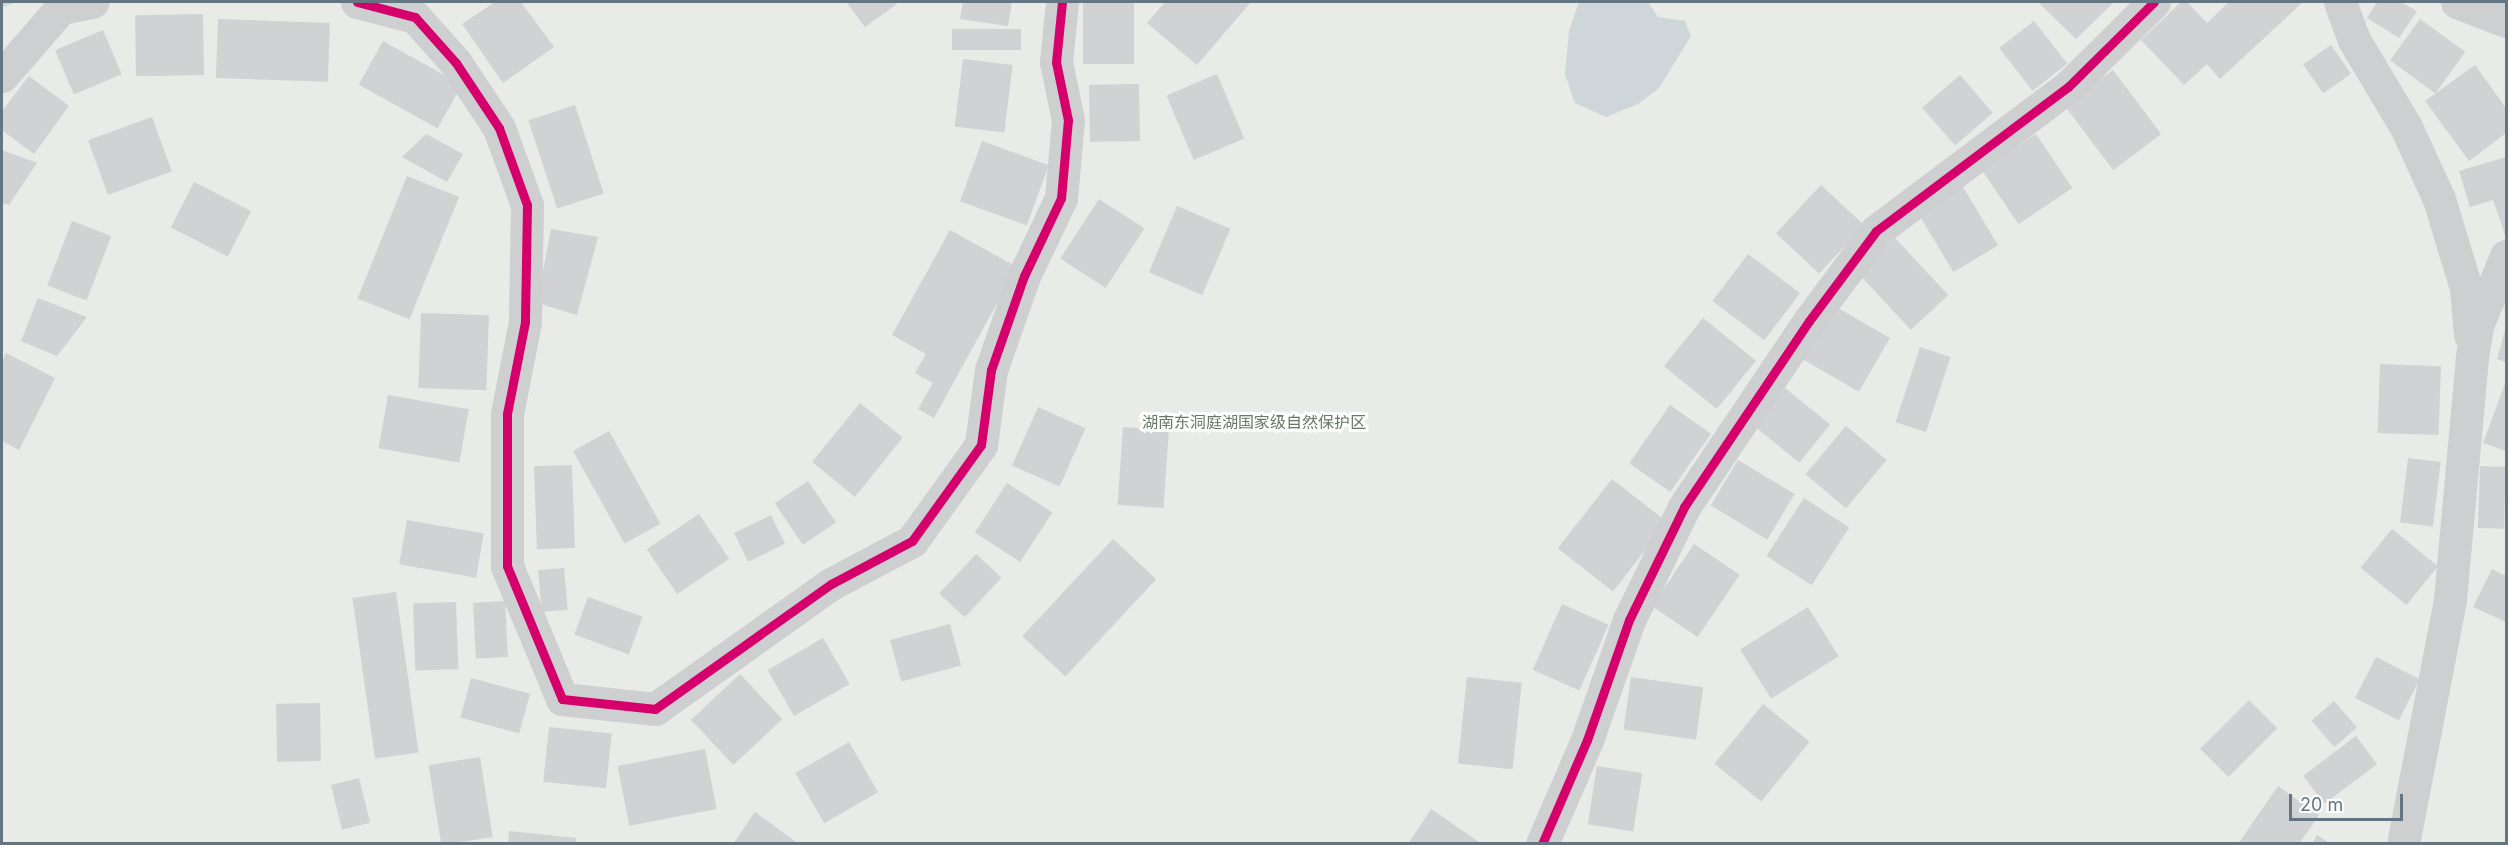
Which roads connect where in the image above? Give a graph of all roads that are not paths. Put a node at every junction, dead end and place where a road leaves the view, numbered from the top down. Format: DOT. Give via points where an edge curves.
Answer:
graph roads {
  1 [pos="92,2"];
  2 [pos="357,2"];
  3 [pos="1062,2"];
  4 [pos="2154,2"];
  5 [pos="2340,2"];
  6 [pos="2457,2"];
  7 [pos="2506,21"];
  8 [pos="2,76"];
  9 [pos="2506,256"];
  10 [pos="2472,356"];
  11 [pos="1559,828"];
  12 [pos="1542,843"];
  13 [pos="2403,843"];
  1 -- 8 [label="street" via="61,8"];
  2 -- 3 [label="street" via="415,17 456,63 499,128 527,205 525,322 507,414 507,566 562,699 655,709 831,584 912,541 981,445 991,369 1024,276 1061,198 1068,120 1056,62"];
  4 -- 11 [label="street" via="2068,87 1876,231 1809,321 1684,507 1629,620"];
  5 -- 10 [label="street" via="2354,40 2406,127 2439,199 2466,288"];
  6 -- 7 [label="street"];
  9 -- 10 [label="street" via="2478,323"];
  10 -- 13 [label="street" via="2450,598"];
  11 -- 12 [label="street"];
}
